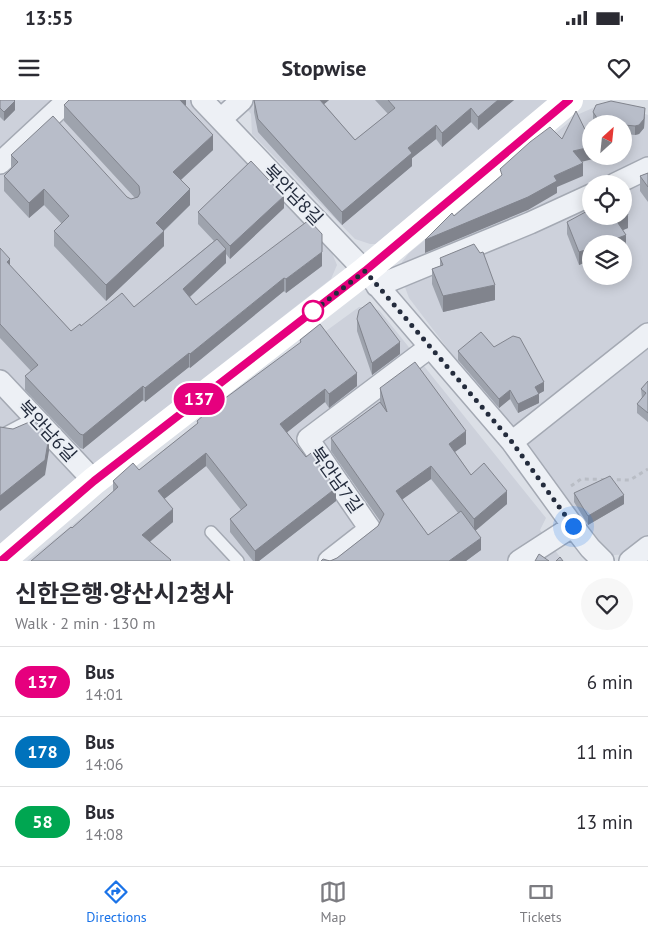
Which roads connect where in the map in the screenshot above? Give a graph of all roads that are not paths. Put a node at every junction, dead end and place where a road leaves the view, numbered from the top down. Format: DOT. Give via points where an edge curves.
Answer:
graph roads {
  1 [pos="68,100"];
  2 [pos="202,100"];
  3 [pos="242,100"];
  4 [pos="569,100"];
  5 [pos="221,119"];
  6 [pos="4,151"];
  7 [pos="648,168"];
  8 [pos="632,176"];
  9 [pos="582,199"];
  10 [pos="371,278"];
  11 [pos="648,334"];
  12 [pos="430,347"];
  13 [pos="0,381"];
  14 [pos="34,418"];
  15 [pos="0,435"];
  16 [pos="512,442"];
  17 [pos="94,481"];
  18 [pos="573,526"];
  19 [pos="211,532"];
  20 [pos="648,547"];
  21 [pos="1,561"];
  22 [pos="238,561"];
  23 [pos="329,561"];
  24 [pos="519,561"];
  25 [pos="603,561"];
  26 [pos="630,561"];
  1 -- 6 [label="street" via="53,120"];
  2 -- 5 [label="street, 북안남8길"];
  3 -- 5 [label="street"];
  4 -- 10 [label="main road"];
  5 -- 10 [label="street, 북안남8길"];
  7 -- 8 [label="street"];
  9 -- 10 [label="street" via="530,223"];
  10 -- 12 [label="street"];
  10 -- 17 [label="main road"];
  11 -- 16 [label="street"];
  12 -- 16 [label="street"];
  12 -- 23 [label="street, 북안남7길" via="308,439 370,529"];
  13 -- 14 [label="street, 북안남6길"];
  14 -- 15 [label="lane"];
  14 -- 17 [label="street, 북안남6길"];
  16 -- 18 [label="street"];
  17 -- 21 [label="main road"];
  18 -- 24 [label="street"];
  18 -- 25 [label="street"];
  19 -- 22 [label="lane"];
  20 -- 26 [label="street"];
}
